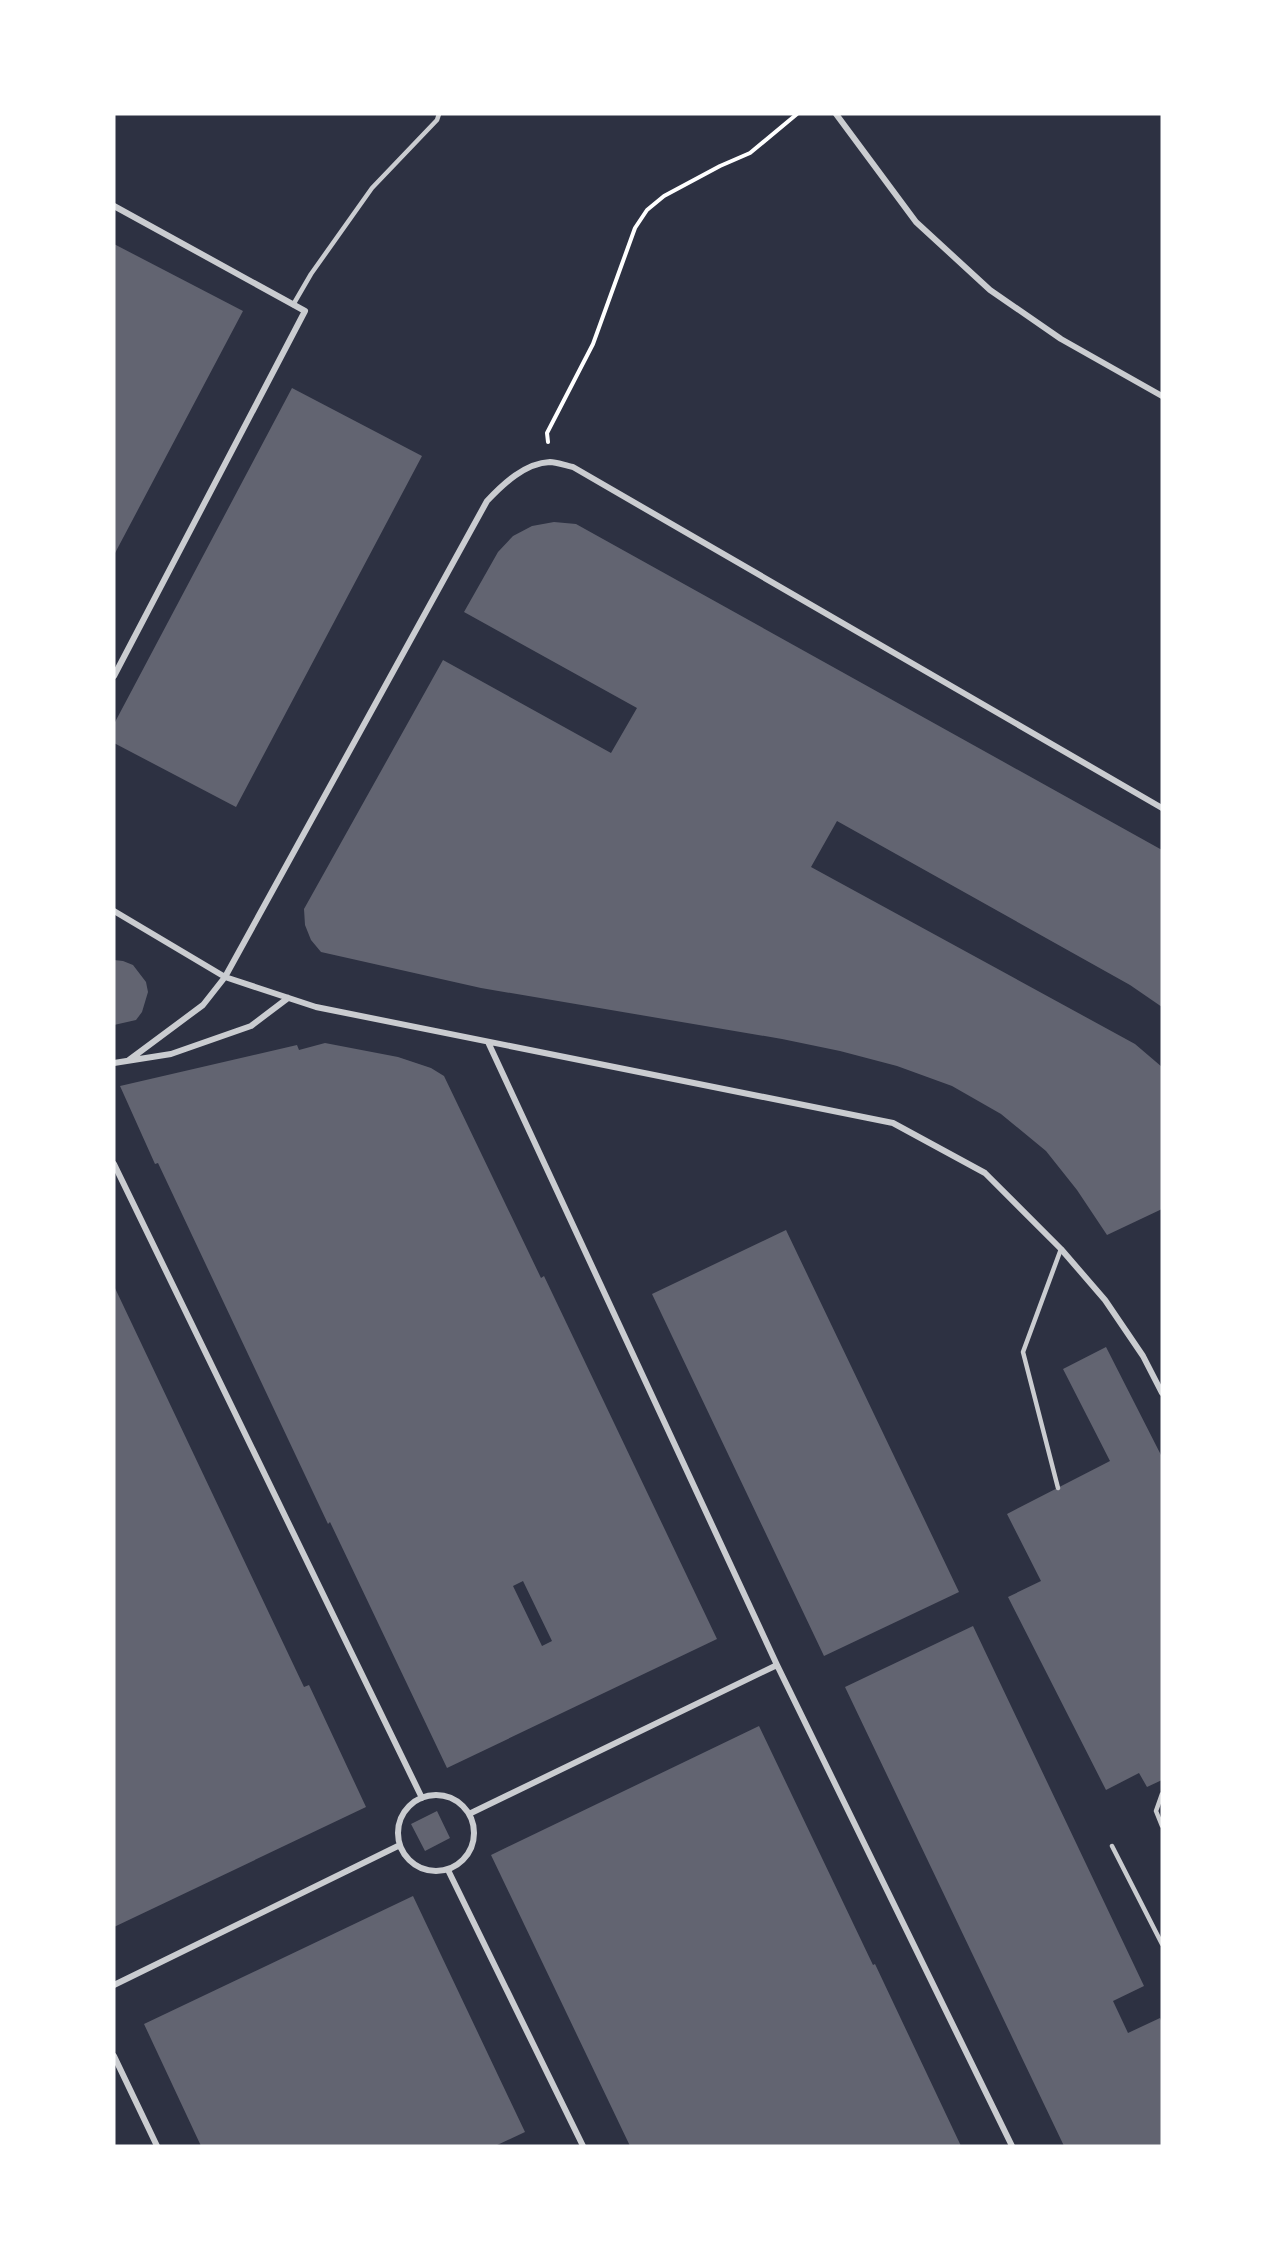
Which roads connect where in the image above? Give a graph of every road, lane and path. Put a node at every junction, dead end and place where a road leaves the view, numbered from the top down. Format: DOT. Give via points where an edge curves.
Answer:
graph roads {
  1 [pos="439,114"];
  2 [pos="796,114"];
  3 [pos="836,114"];
  4 [pos="114,206"];
  5 [pos="293,305"];
  6 [pos="1162,396"];
  7 [pos="550,462"];
  8 [pos="114,676"];
  9 [pos="1162,808"];
  10 [pos="114,911"];
  11 [pos="225,977"];
  12 [pos="288,998"];
  13 [pos="488,1042"];
  14 [pos="129,1060"];
  15 [pos="114,1063"];
  16 [pos="114,1164"];
  17 [pos="1061,1249"];
  18 [pos="1162,1393"];
  19 [pos="1058,1488"];
  20 [pos="777,1665"];
  21 [pos="1162,1794"];
  22 [pos="422,1797"];
  23 [pos="470,1814"];
  24 [pos="1162,1826"];
  25 [pos="400,1845"];
  26 [pos="1112,1846"];
  27 [pos="448,1870"];
  28 [pos="1162,1944"];
  29 [pos="114,1985"];
  30 [pos="114,2056"];
  31 [pos="157,2146"];
  32 [pos="583,2146"];
  33 [pos="1012,2146"];
  1 -- 5 [label="lane" via="372,188"];
  2 -- 7 [label="path" via="750,153 663,196 647,210 635,228 593,344 547,432"];
  3 -- 6 [label="street" via="916,222 990,290 1061,339"];
  4 -- 5 [label="street"];
  5 -- 8 [label="street" via="305,311"];
  7 -- 9 [label="street" via="573,467"];
  7 -- 11 [label="street" via="527,468 505,482 487,501"];
  10 -- 11 [label="street"];
  11 -- 12 [label="street"];
  11 -- 14 [label="street" via="203,1005"];
  12 -- 13 [label="street"];
  12 -- 14 [label="street" via="251,1026 171,1054"];
  13 -- 17 [label="street" via="893,1124 985,1173"];
  13 -- 20 [label="street"];
  14 -- 15 [label="street"];
  16 -- 22 [label="street"];
  17 -- 18 [label="street" via="1105,1300 1143,1356"];
  17 -- 19 [label="lane" via="1023,1352"];
  20 -- 23 [label="street"];
  20 -- 33 [label="street"];
  21 -- 24 [label="lane" via="1156,1811"];
  22 -- 23 [label="street" via="444,1795"];
  22 -- 25 [label="street" via="404,1812 398,1834"];
  23 -- 27 [label="street" via="474,1840 469,1853"];
  25 -- 27 [label="street" via="414,1864 424,1869"];
  25 -- 29 [label="street"];
  26 -- 28 [label="lane"];
  27 -- 32 [label="street"];
  30 -- 31 [label="street"];
}
